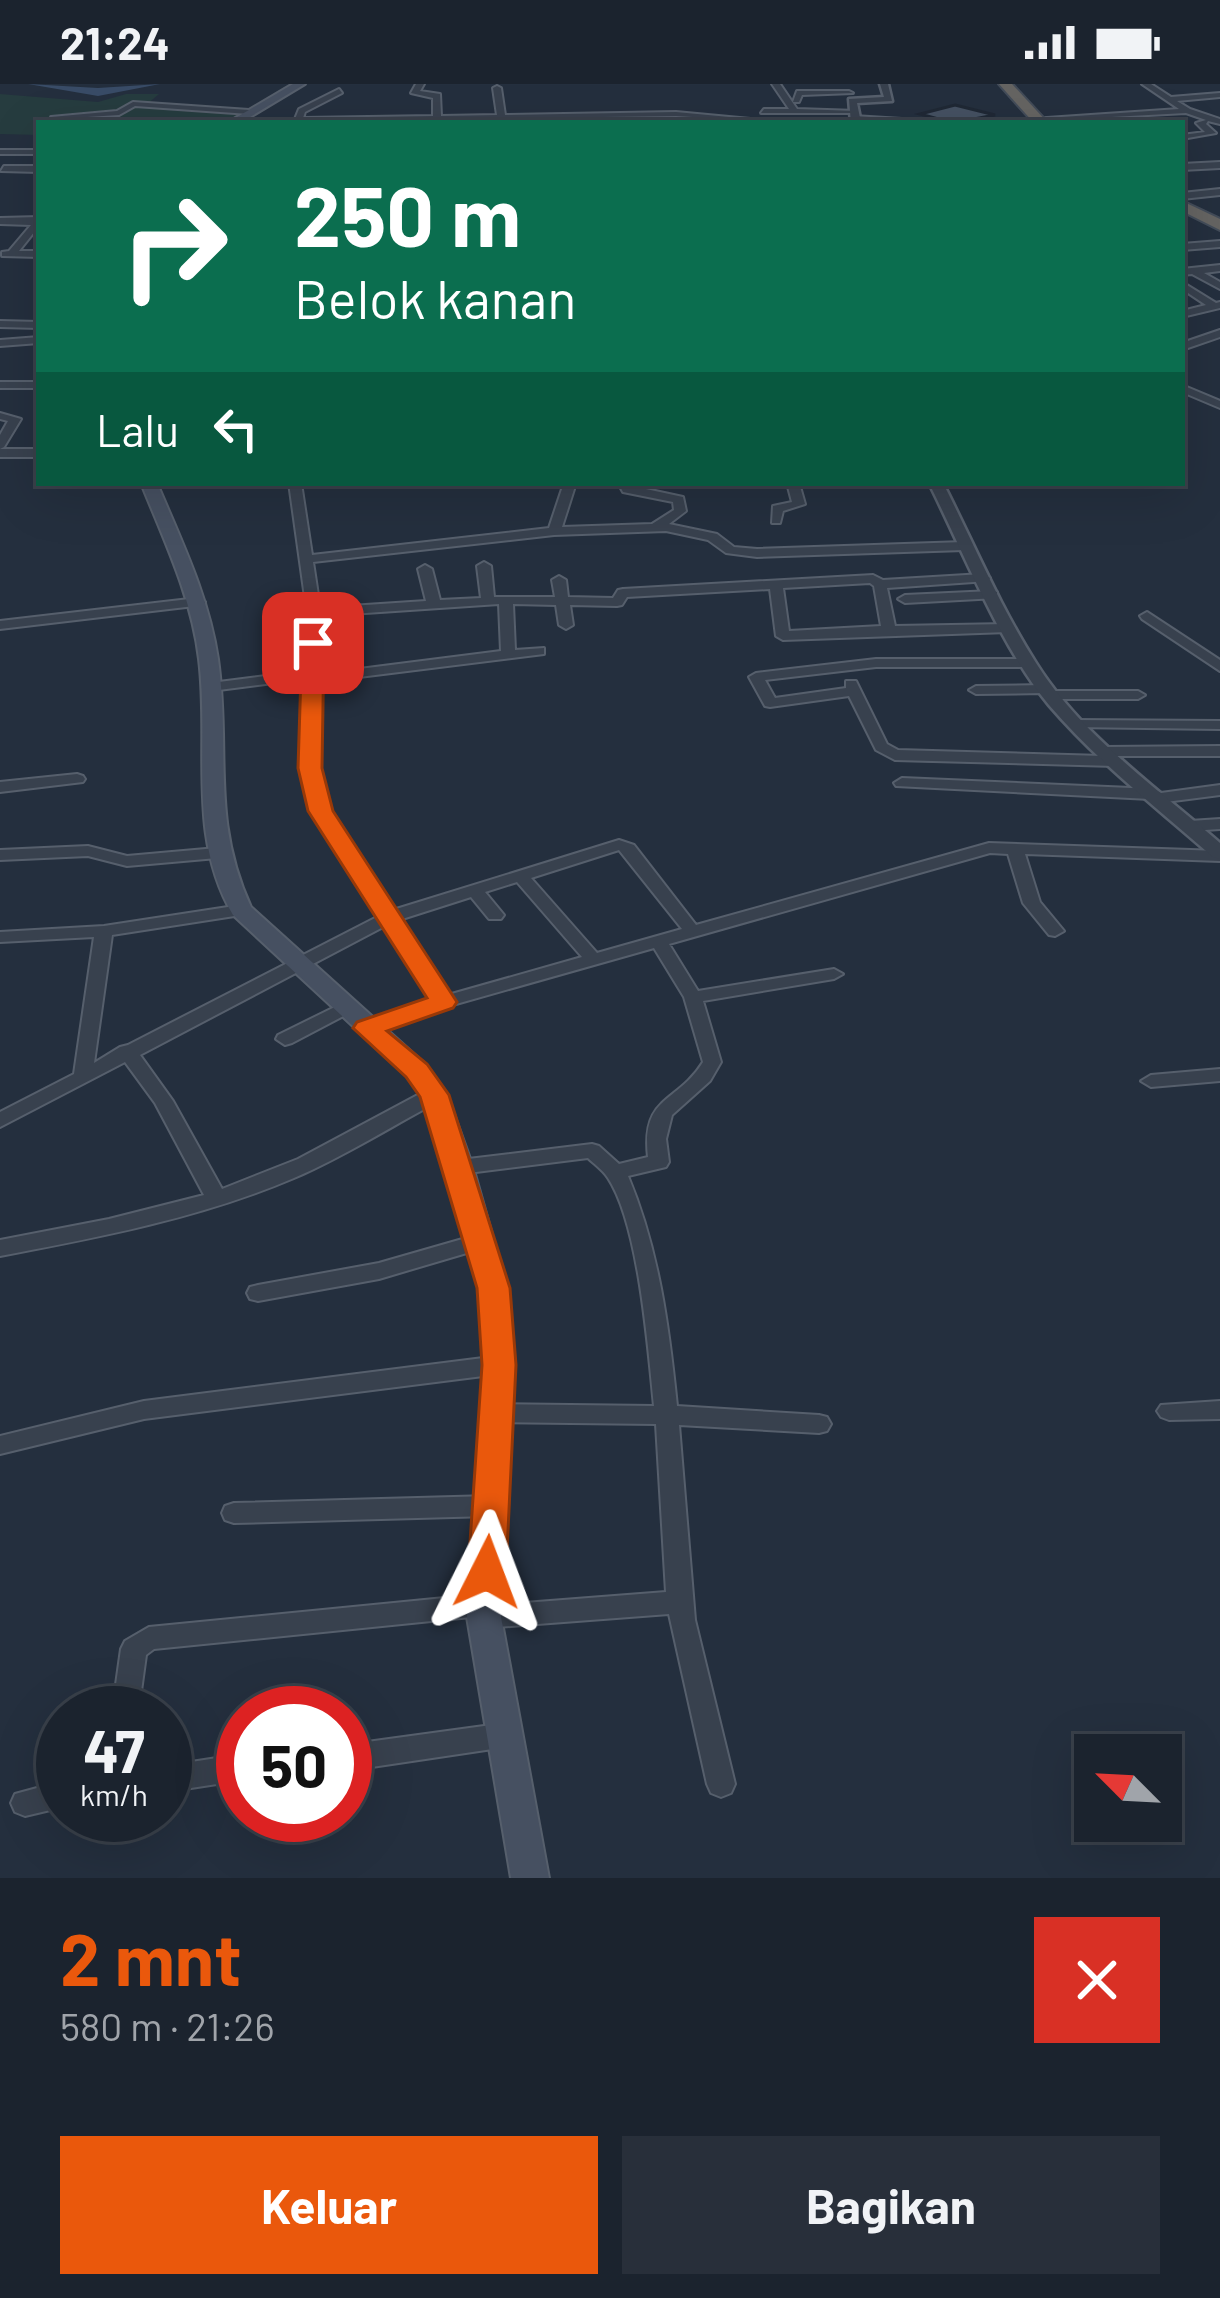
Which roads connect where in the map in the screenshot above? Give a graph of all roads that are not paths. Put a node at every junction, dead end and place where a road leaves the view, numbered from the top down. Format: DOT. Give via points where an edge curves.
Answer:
graph roads {
  1 [pos="225,84"];
  2 [pos="420,84"];
  3 [pos="884,84"];
  4 [pos="1005,84"];
  5 [pos="1018,84"];
  6 [pos="1146,84"];
  7 [pos="1210,84"];
  8 [pos="776,85"];
  9 [pos="297,86"];
  10 [pos="497,88"];
  11 [pos="339,91"];
  12 [pos="1220,93"];
  13 [pos="1171,99"];
  14 [pos="196,100"];
  15 [pos="1019,101"];
  16 [pos="596,102"];
  17 [pos="795,105"];
  18 [pos="852,105"];
  19 [pos="338,106"];
  20 [pos="204,108"];
  21 [pos="753,111"];
  22 [pos="1187,111"];
  23 [pos="249,112"];
  24 [pos="501,115"];
  25 [pos="437,116"];
  26 [pos="593,116"];
  27 [pos="55,117"];
  28 [pos="616,119"];
  29 [pos="237,120"];
  30 [pos="299,120"];
  31 [pos="336,120"];
  32 [pos="711,120"];
  33 [pos="920,120"];
  34 [pos="1035,120"];
  35 [pos="1064,120"];
  36 [pos="1218,122"];
  37 [pos="1185,139"];
  38 [pos="1185,141"];
  39 [pos="1197,146"];
  40 [pos="0,152"];
  41 [pos="14,152"];
  42 [pos="36,152"];
  43 [pos="1220,165"];
  44 [pos="1185,167"];
  45 [pos="36,169"];
  46 [pos="2,172"];
  47 [pos="1220,192"];
  48 [pos="1185,196"];
  49 [pos="1185,207"];
  50 [pos="0,221"];
  51 [pos="36,221"];
  52 [pos="36,223"];
  53 [pos="1220,225"];
  54 [pos="1220,244"];
  55 [pos="1185,248"];
  56 [pos="36,254"];
  57 [pos="4,256"];
  58 [pos="1220,268"];
  59 [pos="1188,272"];
  60 [pos="1220,287"];
  61 [pos="1185,290"];
  62 [pos="1217,306"];
  63 [pos="1185,313"];
  64 [pos="0,324"];
  65 [pos="36,325"];
  66 [pos="1220,334"];
  67 [pos="36,340"];
  68 [pos="0,343"];
  69 [pos="1185,345"];
  70 [pos="0,385"];
  71 [pos="36,385"];
  72 [pos="1185,389"];
  73 [pos="1199,396"];
  74 [pos="1185,399"];
  75 [pos="1220,405"];
  76 [pos="0,416"];
  77 [pos="0,449"];
  78 [pos="36,453"];
  79 [pos="150,486"];
  80 [pos="296,486"];
  81 [pos="568,486"];
  82 [pos="626,486"];
  83 [pos="795,486"];
  84 [pos="937,486"];
  85 [pos="776,520"];
  86 [pos="654,528"];
  87 [pos="554,531"];
  88 [pos="964,546"];
  89 [pos="309,559"];
  90 [pos="484,566"];
  91 [pos="425,569"];
  92 [pos="559,580"];
  93 [pos="880,584"];
  94 [pos="776,586"];
  95 [pos="987,587"];
  96 [pos="715,589"];
  97 [pos="401,590"];
  98 [pos="905,599"];
  99 [pos="506,600"];
  100 [pos="488,601"];
  101 [pos="560,601"];
  102 [pos="198,602"];
  103 [pos="434,604"];
  104 [pos="408,605"];
  105 [pos="719,608"];
  106 [pos="314,612"];
  107 [pos="1147,616"];
  108 [pos="0,626"];
  109 [pos="566,626"];
  110 [pos="1008,628"];
  111 [pos="889,630"];
  112 [pos="539,651"];
  113 [pos="508,655"];
  114 [pos="1027,663"];
  115 [pos="842,665"];
  116 [pos="1220,667"];
  117 [pos="312,676"];
  118 [pos="211,687"];
  119 [pos="976,690"];
  120 [pos="854,691"];
  121 [pos="1048,692"];
  122 [pos="1138,695"];
  123 [pos="1076,724"];
  124 [pos="1220,726"];
  125 [pos="1220,751"];
  126 [pos="1110,757"];
  127 [pos="77,779"];
  128 [pos="902,783"];
  129 [pos="0,787"];
  130 [pos="1220,790"];
  131 [pos="1156,796"];
  132 [pos="1220,824"];
  133 [pos="1190,826"];
  134 [pos="1015,848"];
  135 [pos="217,853"];
  136 [pos="1220,854"];
  137 [pos="0,855"];
  138 [pos="521,877"];
  139 [pos="473,889"];
  140 [pos="241,910"];
  141 [pos="495,915"];
  142 [pos="389,917"];
  143 [pos="104,931"];
  144 [pos="692,932"];
  145 [pos="1055,932"];
  146 [pos="0,937"];
  147 [pos="658,941"];
  148 [pos="595,961"];
  149 [pos="296,963"];
  150 [pos="834,974"];
  151 [pos="693,997"];
  152 [pos="443,1002"];
  153 [pos="356,1018"];
  154 [pos="285,1039"];
  155 [pos="127,1051"];
  156 [pos="83,1075"];
  157 [pos="1220,1075"];
  158 [pos="1151,1081"];
  159 [pos="434,1095"];
  160 [pos="0,1120"];
  161 [pos="460,1167"];
  162 [pos="615,1172"];
  163 [pos="217,1198"];
  164 [pos="480,1242"];
  165 [pos="0,1248"];
  166 [pos="258,1293"];
  167 [pos="499,1365"];
  168 [pos="1220,1410"];
  169 [pos="1168,1411"];
  170 [pos="495,1413"];
  171 [pos="666,1416"];
  172 [pos="819,1424"];
  173 [pos="0,1445"];
  174 [pos="490,1506"];
  175 [pos="234,1513"];
  176 [pos="680,1602"];
  177 [pos="485,1611"];
  178 [pos="129,1686"];
  179 [pos="506,1735"];
  180 [pos="372,1754"];
  181 [pos="721,1784"];
  182 [pos="36,1800"];
  183 [pos="25,1803"];
  184 [pos="530,1878"];
  1 -- 9 [label="street"];
  2 -- 25 [label="street" via="415,93 437,96"];
  3 -- 18 [label="street" via="890,100"];
  4 -- 15 [label="highway"];
  5 -- 15 [label="highway" via="1025,98"];
  6 -- 13 [label="street"];
  7 -- 12 [label="street"];
  8 -- 17 [label="street"];
  9 -- 23 [label="main road"];
  10 -- 24 [label="street"];
  11 -- 30 [label="street"];
  12 -- 13 [label="street"];
  13 -- 22 [label="street"];
  14 -- 20 [label="street" via="215,102"];
  15 -- 34 [label="highway"];
  16 -- 26 [label="street"];
  17 -- 18 [label="street"];
  17 -- 18 [label="street" via="803,93"];
  17 -- 21 [label="street"];
  18 -- 33 [label="street"];
  19 -- 31 [label="street"];
  20 -- 23 [label="street"];
  20 -- 27 [label="street" via="133,104 119,113"];
  22 -- 35 [label="street"];
  22 -- 36 [label="street"];
  23 -- 29 [label="main road"];
  24 -- 25 [label="street"];
  24 -- 26 [label="street"];
  25 -- 31 [label="street" via="379,112"];
  26 -- 28 [label="street"];
  28 -- 32 [label="street"];
  36 -- 37 [label="street" via="1200,123 1212,133"];
  38 -- 39 [label="street"];
  40 -- 41 [label="street"];
  41 -- 42 [label="street"];
  41 -- 46 [label="street"];
  43 -- 44 [label="street"];
  45 -- 46 [label="street"];
  47 -- 48 [label="street"];
  49 -- 53 [label="highway"];
  50 -- 51 [label="street"];
  52 -- 57 [label="street"];
  54 -- 55 [label="street"];
  56 -- 57 [label="street"];
  58 -- 59 [label="street"];
  59 -- 60 [label="street"];
  60 -- 61 [label="street"];
  61 -- 62 [label="street"];
  62 -- 63 [label="street"];
  64 -- 65 [label="street"];
  66 -- 69 [label="street"];
  67 -- 68 [label="street"];
  70 -- 71 [label="street"];
  72 -- 73 [label="street"];
  73 -- 74 [label="street"];
  73 -- 75 [label="street"];
  76 -- 77 [label="street" via="15,419"];
  77 -- 78 [label="street"];
  79 -- 102 [label="main road"];
  80 -- 89 [label="street"];
  81 -- 87 [label="street"];
  82 -- 86 [label="street" via="679,500 680,512"];
  83 -- 85 [label="street" via="799,504 777,509"];
  84 -- 88 [label="street"];
  86 -- 87 [label="street"];
  86 -- 88 [label="street" via="699,532 731,550 757,553"];
  87 -- 89 [label="street"];
  88 -- 95 [label="street"];
  89 -- 106 [label="street"];
  90 -- 100 [label="street"];
  91 -- 103 [label="street"];
  92 -- 101 [label="street"];
  93 -- 94 [label="street"];
  93 -- 95 [label="street"];
  93 -- 111 [label="street"];
  94 -- 96 [label="street"];
  94 -- 111 [label="street" via="783,636"];
  95 -- 98 [label="street"];
  95 -- 110 [label="street"];
  96 -- 101 [label="street"];
  96 -- 105 [label="street"];
  97 -- 104 [label="street"];
  99 -- 100 [label="street"];
  99 -- 101 [label="street"];
  99 -- 113 [label="street"];
  100 -- 103 [label="street"];
  101 -- 109 [label="street"];
  102 -- 108 [label="street"];
  102 -- 118 [label="main road"];
  103 -- 104 [label="street"];
  104 -- 106 [label="street"];
  106 -- 117 [label="street"];
  107 -- 116 [label="street"];
  110 -- 111 [label="street"];
  110 -- 114 [label="street"];
  112 -- 113 [label="street"];
  113 -- 117 [label="street"];
  114 -- 115 [label="street"];
  114 -- 121 [label="street"];
  115 -- 120 [label="street"];
  115 -- 120 [label="street" via="757,677 770,703"];
  117 -- 118 [label="street"];
  117 -- 142 [label="street" via="310,768 320,811"];
  118 -- 135 [label="main road" via="209,805"];
  119 -- 121 [label="street"];
  120 -- 126 [label="street" via="884,752 895,755"];
  121 -- 122 [label="street"];
  121 -- 123 [label="street"];
  123 -- 124 [label="street"];
  123 -- 126 [label="street"];
  125 -- 126 [label="street"];
  126 -- 131 [label="street"];
  127 -- 129 [label="street"];
  128 -- 131 [label="street"];
  130 -- 131 [label="street"];
  131 -- 133 [label="street"];
  132 -- 133 [label="street"];
  133 -- 136 [label="street"];
  134 -- 136 [label="street"];
  134 -- 144 [label="street" via="975,852"];
  134 -- 145 [label="street" via="1032,903"];
  135 -- 137 [label="street" via="127,861 88,851"];
  135 -- 140 [label="main road"];
  138 -- 139 [label="street"];
  138 -- 144 [label="street" via="624,846"];
  138 -- 148 [label="street"];
  139 -- 141 [label="street"];
  139 -- 142 [label="street"];
  140 -- 143 [label="street"];
  140 -- 149 [label="main road"];
  142 -- 149 [label="street"];
  142 -- 152 [label="street"];
  143 -- 146 [label="street"];
  143 -- 156 [label="street"];
  144 -- 147 [label="street"];
  147 -- 148 [label="street"];
  147 -- 151 [label="street"];
  148 -- 152 [label="street"];
  149 -- 153 [label="main road"];
  149 -- 155 [label="street"];
  150 -- 151 [label="street"];
  151 -- 162 [label="street" via="710,1067 661,1118 653,1133 659,1162"];
  152 -- 153 [label="street"];
  153 -- 154 [label="street"];
  153 -- 159 [label="main road"];
  155 -- 156 [label="street"];
  155 -- 163 [label="street"];
  156 -- 160 [label="street"];
  157 -- 158 [label="street"];
  159 -- 161 [label="main road"];
  159 -- 163 [label="street" via="287,1172"];
  161 -- 162 [label="street" via="592,1151 608,1157"];
  161 -- 164 [label="main road"];
  162 -- 171 [label="street" via="648,1257"];
  163 -- 165 [label="street"];
  164 -- 166 [label="street"];
  164 -- 167 [label="main road"];
  167 -- 170 [label="main road"];
  167 -- 173 [label="street" via="144,1410"];
  168 -- 169 [label="street"];
  170 -- 171 [label="street"];
  170 -- 174 [label="main road"];
  171 -- 172 [label="street"];
  171 -- 176 [label="street"];
  174 -- 175 [label="street"];
  174 -- 177 [label="main road"];
  176 -- 177 [label="street"];
  176 -- 181 [label="street"];
  177 -- 178 [label="street" via="149,1638 134,1649"];
  177 -- 179 [label="main road"];
  179 -- 180 [label="street"];
  179 -- 184 [label="main road"];
  182 -- 183 [label="street"];
}
